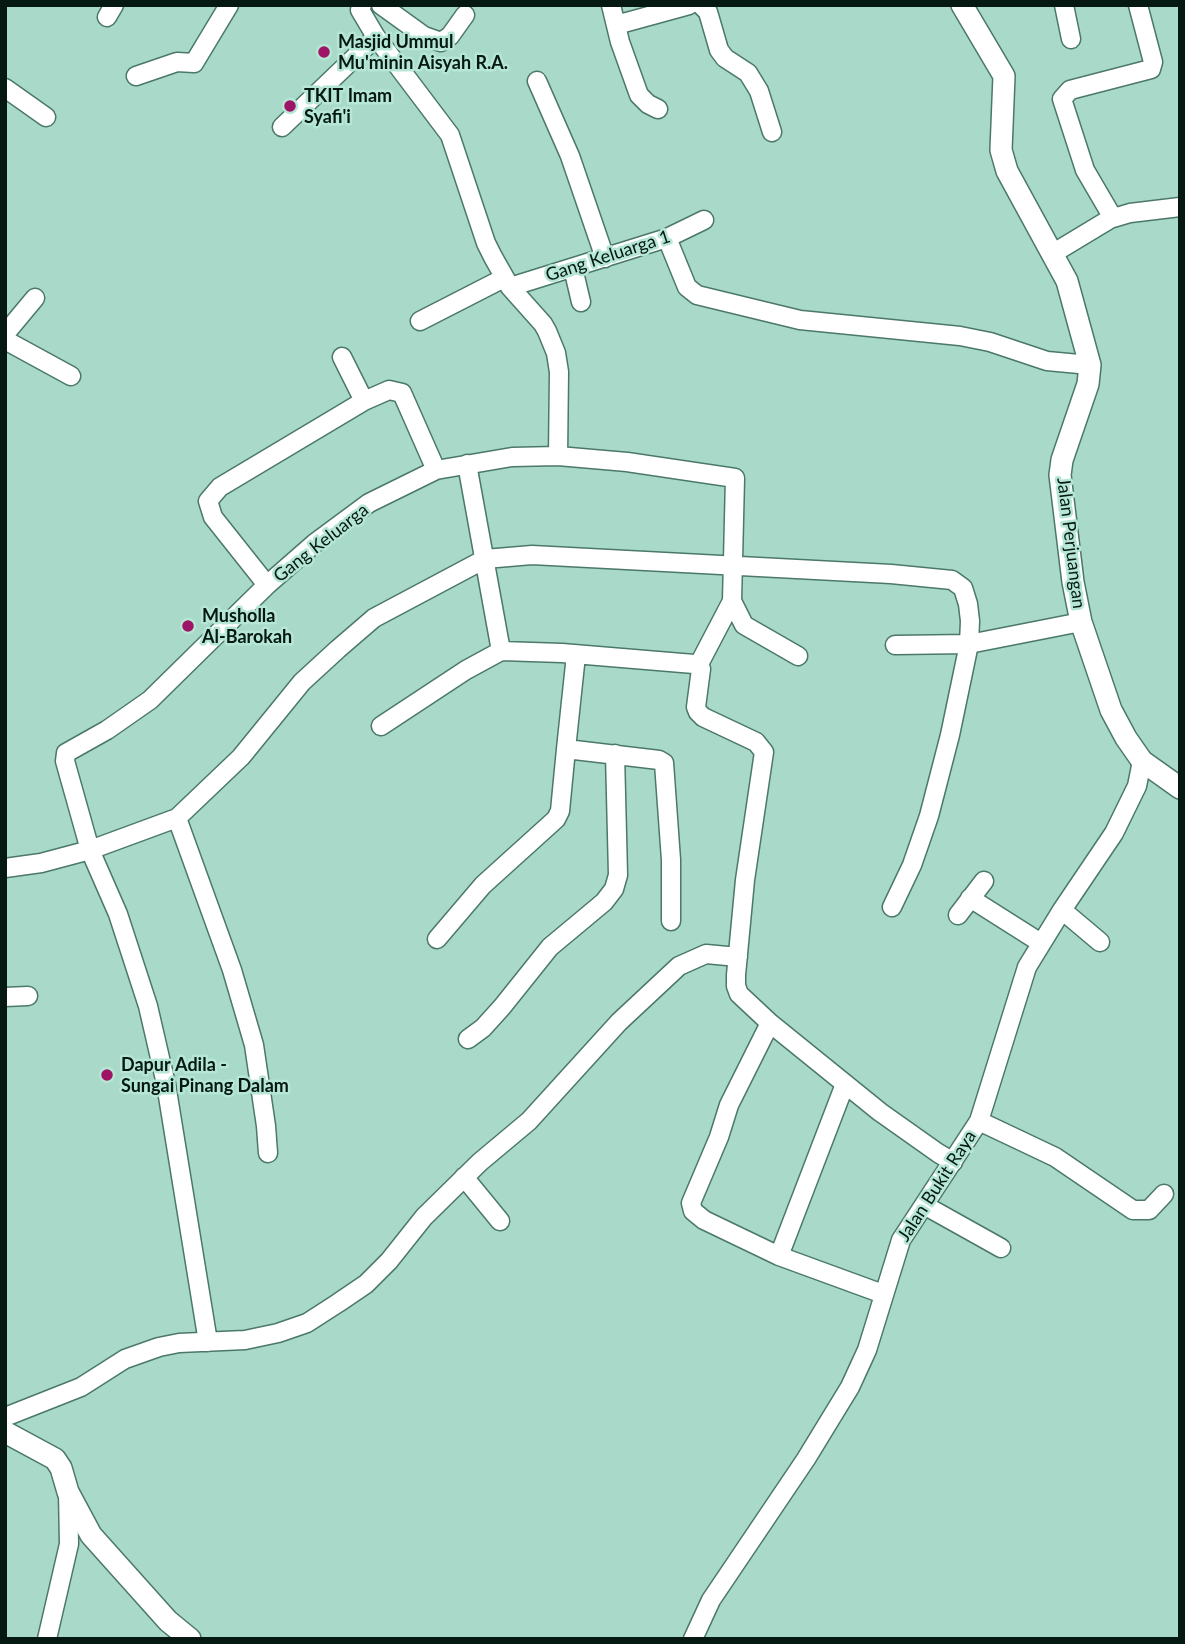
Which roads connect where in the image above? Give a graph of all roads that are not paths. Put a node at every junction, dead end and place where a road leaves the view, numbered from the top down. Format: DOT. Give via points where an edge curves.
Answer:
graph roads {
  1 [pos="229,5"];
  2 [pos="381,5"];
  3 [pos="611,5"];
  4 [pos="962,5"];
  5 [pos="1064,5"];
  6 [pos="1138,5"];
  7 [pos="700,6"];
  8 [pos="359,7"];
  9 [pos="465,15"];
  10 [pos="617,25"];
  11 [pos="376,37"];
  12 [pos="1071,39"];
  13 [pos="136,76"];
  14 [pos="537,81"];
  15 [pos="5,88"];
  16 [pos="658,109"];
  17 [pos="47,117"];
  18 [pos="282,127"];
  19 [pos="772,132"];
  20 [pos="1180,207"];
  21 [pos="1113,218"];
  22 [pos="704,220"];
  23 [pos="667,238"];
  24 [pos="1052,254"];
  25 [pos="605,257"];
  26 [pos="573,268"];
  27 [pos="507,282"];
  28 [pos="35,298"];
  29 [pos="581,302"];
  30 [pos="420,321"];
  31 [pos="5,337"];
  32 [pos="342,358"];
  33 [pos="1090,365"];
  34 [pos="71,376"];
  35 [pos="364,401"];
  36 [pos="558,456"];
  37 [pos="467,464"];
  38 [pos="436,470"];
  39 [pos="485,559"];
  40 [pos="735,566"];
  41 [pos="267,585"];
  42 [pos="732,601"];
  43 [pos="1081,622"];
  44 [pos="969,644"];
  45 [pos="895,645"];
  46 [pos="501,651"];
  47 [pos="576,655"];
  48 [pos="798,656"];
  49 [pos="698,666"];
  50 [pos="381,726"];
  51 [pos="566,748"];
  52 [pos="615,754"];
  53 [pos="1142,761"];
  54 [pos="1180,788"];
  55 [pos="177,818"];
  56 [pos="90,850"];
  57 [pos="5,869"];
  58 [pos="984,881"];
  59 [pos="971,898"];
  60 [pos="892,907"];
  61 [pos="1062,910"];
  62 [pos="958,915"];
  63 [pos="671,921"];
  64 [pos="437,939"];
  65 [pos="1100,942"];
  66 [pos="1041,943"];
  67 [pos="738,957"];
  68 [pos="28,996"];
  69 [pos="5,998"];
  70 [pos="770,1023"];
  71 [pos="468,1039"];
  72 [pos="845,1084"];
  73 [pos="979,1121"];
  74 [pos="268,1153"];
  75 [pos="953,1161"];
  76 [pos="464,1177"];
  77 [pos="1164,1194"];
  78 [pos="924,1205"];
  79 [pos="500,1221"];
  80 [pos="1001,1248"];
  81 [pos="779,1256"];
  82 [pos="883,1294"];
  83 [pos="208,1342"];
  84 [pos="5,1417"];
  85 [pos="5,1432"];
  86 [pos="68,1492"];
  87 [pos="47,1639"];
  88 [pos="190,1639"];
  89 [pos="693,1639"];
  1 -- 13 [label="street" via="194,63 177,62"];
  2 -- 9 [label="street" via="424,36 441,42"];
  3 -- 10 [label="street"];
  4 -- 24 [label="street, Jalan Perjuangan" via="1004,76 1003,160"];
  5 -- 12 [label="street"];
  6 -- 21 [label="street" via="1152,67 1070,90 1062,99 1085,170"];
  7 -- 10 [label="street"];
  7 -- 19 [label="street" via="719,50 748,73 759,92"];
  8 -- 11 [label="street"];
  10 -- 16 [label="street" via="639,95"];
  11 -- 18 [label="street"];
  11 -- 27 [label="street" via="450,135 486,243"];
  14 -- 25 [label="street" via="570,156"];
  15 -- 17 [label="street"];
  20 -- 21 [label="street"];
  21 -- 24 [label="street"];
  22 -- 23 [label="street, Gang Keluarga 1"];
  23 -- 25 [label="street, Gang Keluarga 1"];
  23 -- 33 [label="street" via="687,287 697,295 800,320 960,336 1047,361"];
  24 -- 33 [label="street, Jalan Perjuangan" via="1071,292"];
  25 -- 26 [label="street, Gang Keluarga 1"];
  26 -- 27 [label="street, Gang Keluarga 1"];
  26 -- 29 [label="street"];
  27 -- 30 [label="street, Gang Keluarga 1"];
  27 -- 36 [label="street" via="543,324 556,354"];
  28 -- 31 [label="street"];
  31 -- 34 [label="street"];
  32 -- 35 [label="street"];
  33 -- 43 [label="street, Jalan Perjuangan" via="1060,475"];
  35 -- 38 [label="street" via="389,390 402,393"];
  35 -- 41 [label="street" via="211,495 208,501 213,517"];
  36 -- 37 [label="street, Gang Keluarga"];
  36 -- 40 [label="street, Gang Keluarga" via="735,478"];
  37 -- 38 [label="street, Gang Keluarga"];
  37 -- 39 [label="street"];
  38 -- 41 [label="street, Gang Keluarga" via="369,503"];
  39 -- 40 [label="street" via="532,555"];
  39 -- 46 [label="street"];
  39 -- 55 [label="street" via="374,618 302,682 241,757"];
  40 -- 42 [label="street"];
  40 -- 44 [label="street" via="953,580 963,588 968,604"];
  41 -- 56 [label="street, Gang Keluarga" via="150,700 66,753"];
  42 -- 48 [label="street" via="744,625"];
  42 -- 49 [label="street"];
  43 -- 44 [label="street"];
  43 -- 53 [label="street, Jalan Perjuangan" via="1111,710"];
  44 -- 45 [label="street"];
  44 -- 60 [label="street" via="929,816"];
  46 -- 47 [label="street"];
  46 -- 50 [label="street"];
  47 -- 49 [label="street"];
  47 -- 51 [label="street"];
  49 -- 67 [label="street" via="698,712 757,742 764,752"];
  51 -- 52 [label="street"];
  51 -- 64 [label="street" via="561,811 556,819 483,885"];
  52 -- 63 [label="street" via="664,763"];
  52 -- 71 [label="street" via="618,875 614,889 550,947 502,1007"];
  53 -- 54 [label="street, Jalan Perjuangan"];
  53 -- 61 [label="street, Jalan Bukit Raya" via="1137,786 1114,833"];
  55 -- 56 [label="street"];
  55 -- 74 [label="street" via="254,1045"];
  56 -- 57 [label="street"];
  56 -- 83 [label="street" via="118,914 148,1006 166,1084"];
  58 -- 59 [label="street"];
  59 -- 62 [label="street"];
  59 -- 66 [label="street"];
  61 -- 65 [label="street"];
  61 -- 66 [label="street, Jalan Bukit Raya"];
  66 -- 73 [label="street, Jalan Bukit Raya" via="1022,981"];
  67 -- 70 [label="street" via="739,994"];
  67 -- 76 [label="street" via="706,954 679,966 619,1022 529,1121"];
  68 -- 69 [label="street"];
  70 -- 72 [label="street"];
  70 -- 81 [label="street" via="729,1105 691,1203 704,1220"];
  72 -- 75 [label="street"];
  72 -- 81 [label="street"];
  73 -- 75 [label="street, Jalan Bukit Raya"];
  73 -- 77 [label="street" via="1055,1157 1133,1210 1149,1210"];
  75 -- 78 [label="street, Jalan Bukit Raya"];
  76 -- 79 [label="street"];
  76 -- 83 [label="street" via="366,1284 307,1323 245,1340"];
  78 -- 80 [label="street"];
  78 -- 82 [label="street, Jalan Bukit Raya" via="901,1240"];
  81 -- 82 [label="street"];
  82 -- 89 [label="street, Jalan Bukit Raya" via="867,1350 850,1387 711,1600"];
  83 -- 84 [label="street" via="178,1343 125,1359 81,1387"];
  85 -- 86 [label="street" via="55,1459"];
  86 -- 87 [label="street" via="69,1544"];
  86 -- 88 [label="street" via="91,1535 168,1621"];
}
